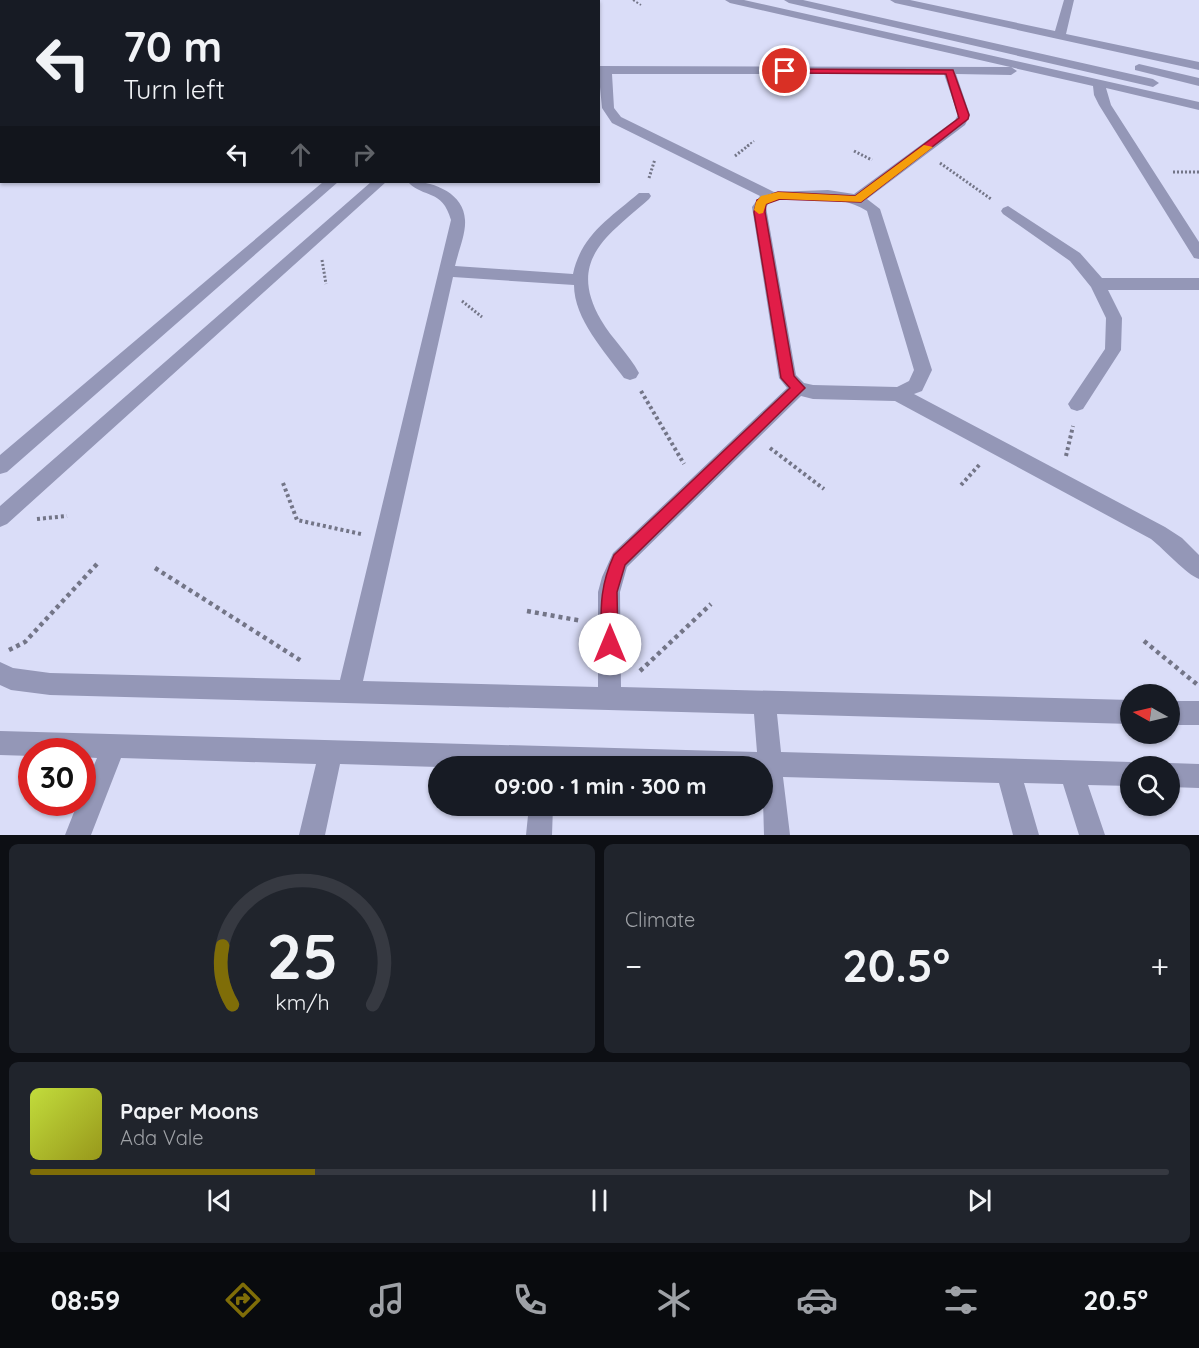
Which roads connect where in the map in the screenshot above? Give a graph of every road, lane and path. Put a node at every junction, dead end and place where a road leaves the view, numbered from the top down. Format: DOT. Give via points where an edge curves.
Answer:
graph roads {
  1 [pos="633,0"];
  2 [pos="730,0"];
  3 [pos="789,0"];
  4 [pos="836,0"];
  5 [pos="895,0"];
  6 [pos="1069,0"];
  7 [pos="641,5"];
  8 [pos="851,9"];
  9 [pos="1060,35"];
  10 [pos="1158,58"];
  11 [pos="1199,66"];
  12 [pos="602,70"];
  13 [pos="1043,71"];
  14 [pos="949,72"];
  15 [pos="1156,72"];
  16 [pos="1199,82"];
  17 [pos="1099,84"];
  18 [pos="1199,93"];
  19 [pos="1199,106"];
  20 [pos="660,141"];
  21 [pos="922,151"];
  22 [pos="330,183"];
  23 [pos="378,183"];
  24 [pos="418,183"];
  25 [pos="644,196"];
  26 [pos="771,196"];
  27 [pos="857,199"];
  28 [pos="1008,211"];
  29 [pos="1199,254"];
  30 [pos="446,271"];
  31 [pos="580,280"];
  32 [pos="1098,284"];
  33 [pos="1199,285"];
  34 [pos="630,373"];
  35 [pos="798,388"];
  36 [pos="898,394"];
  37 [pos="1077,404"];
  38 [pos="751,433"];
  39 [pos="0,466"];
  40 [pos="1061,481"];
  41 [pos="283,483"];
  42 [pos="697,486"];
  43 [pos="824,489"];
  44 [pos="0,518"];
  45 [pos="385,540"];
  46 [pos="97,564"];
  47 [pos="155,568"];
  48 [pos="1199,569"];
  49 [pos="711,604"];
  50 [pos="527,611"];
  51 [pos="610,626"];
  52 [pos="1144,641"];
  53 [pos="0,654"];
  54 [pos="310,667"];
  55 [pos="4,682"];
  56 [pos="1199,686"];
  57 [pos="350,692"];
  58 [pos="610,698"];
  59 [pos="764,702"];
  60 [pos="1120,712"];
  61 [pos="1180,713"];
  62 [pos="1199,713"];
  63 [pos="0,743"];
  64 [pos="114,747"];
  65 [pos="331,753"];
  66 [pos="769,756"];
  67 [pos="428,757"];
  68 [pos="773,765"];
  69 [pos="1008,771"];
  70 [pos="1072,773"];
  71 [pos="1120,774"];
  72 [pos="1180,775"];
  73 [pos="1199,776"];
  74 [pos="773,795"];
  75 [pos="540,816"];
  76 [pos="78,835"];
  77 [pos="312,835"];
  78 [pos="539,835"];
  79 [pos="777,835"];
  80 [pos="1026,835"];
  81 [pos="1092,835"];
  1 -- 7 [label="path"];
  2 -- 13 [label="street"];
  3 -- 8 [label="street"];
  4 -- 8 [label="street"];
  5 -- 9 [label="street"];
  6 -- 9 [label="street"];
  8 -- 15 [label="street"];
  8 -- 18 [label="street"];
  9 -- 10 [label="street"];
  10 -- 11 [label="street"];
  10 -- 15 [label="street"];
  12 -- 14 [label="street"];
  12 -- 20 [label="street" via="612,116"];
  13 -- 14 [label="street"];
  13 -- 17 [label="street"];
  14 -- 21 [label="street" via="963,119"];
  15 -- 16 [label="street"];
  17 -- 19 [label="street"];
  17 -- 29 [label="street" via="1105,105"];
  20 -- 25 [label="path"];
  20 -- 26 [label="street"];
  21 -- 27 [label="street"];
  21 -- 28 [label="path"];
  22 -- 39 [label="street"];
  23 -- 44 [label="street"];
  24 -- 30 [label="street" via="448,197 456,209 458,220"];
  25 -- 31 [label="street" via="600,233 585,255"];
  26 -- 27 [label="street"];
  26 -- 35 [label="street" via="759,207 788,378"];
  27 -- 36 [label="street" via="873,209 923,370 916,386"];
  28 -- 32 [label="street" via="1075,257"];
  30 -- 31 [label="street"];
  30 -- 45 [label="street"];
  31 -- 34 [label="street" via="585,309"];
  32 -- 33 [label="street"];
  32 -- 37 [label="street" via="1114,318 1113,350"];
  34 -- 42 [label="path"];
  35 -- 36 [label="street" via="813,392"];
  35 -- 38 [label="street"];
  36 -- 40 [label="street"];
  37 -- 40 [label="path"];
  38 -- 42 [label="street"];
  38 -- 43 [label="path"];
  40 -- 48 [label="street" via="1158,533"];
  41 -- 45 [label="path" via="297,520"];
  42 -- 51 [label="street" via="620,560 609,592"];
  45 -- 57 [label="street"];
  46 -- 53 [label="path" via="25,642"];
  47 -- 54 [label="path"];
  49 -- 58 [label="path"];
  50 -- 51 [label="path"];
  51 -- 58 [label="street"];
  52 -- 56 [label="path"];
  55 -- 57 [label="street"];
  57 -- 58 [label="street"];
  58 -- 59 [label="street"];
  59 -- 60 [label="street"];
  59 -- 66 [label="street"];
  61 -- 62 [label="street"];
  63 -- 64 [label="street"];
  64 -- 65 [label="street"];
  64 -- 76 [label="street"];
  65 -- 67 [label="street"];
  65 -- 77 [label="street"];
  68 -- 69 [label="street"];
  69 -- 70 [label="street"];
  69 -- 80 [label="street"];
  70 -- 71 [label="street"];
  70 -- 81 [label="street"];
  72 -- 73 [label="street"];
  74 -- 79 [label="street"];
  75 -- 78 [label="street"];
}
